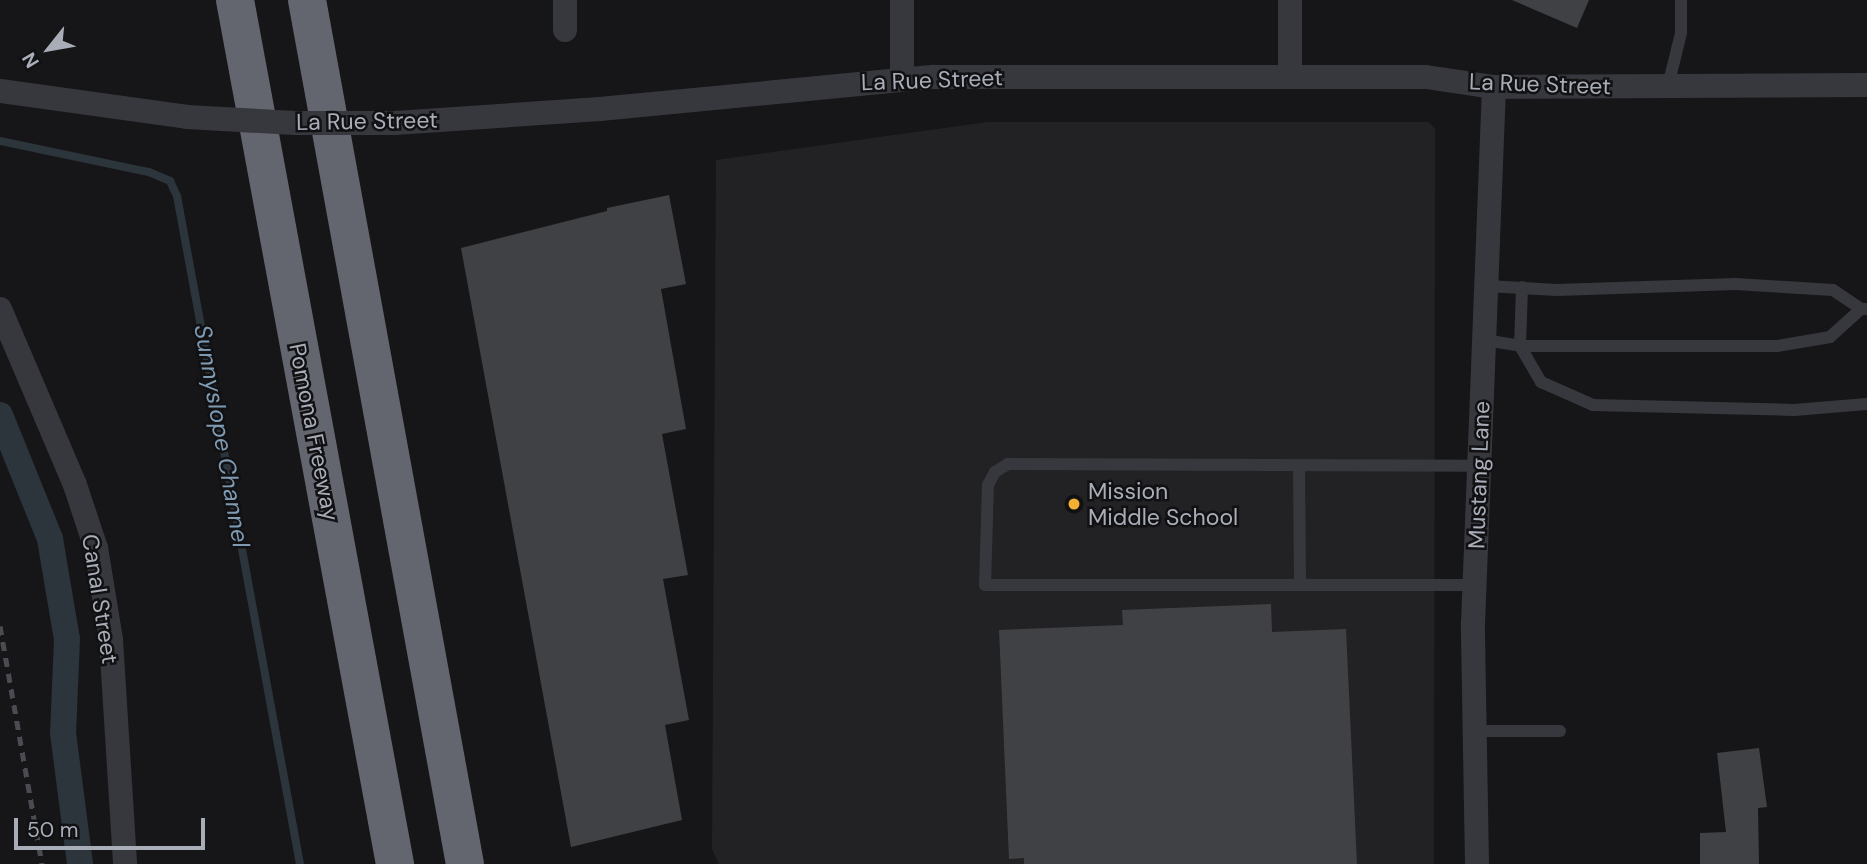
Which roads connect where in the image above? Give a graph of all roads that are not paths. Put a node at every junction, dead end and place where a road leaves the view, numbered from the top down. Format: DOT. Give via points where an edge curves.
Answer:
graph roads {
  1 [pos="235,0"];
  2 [pos="307,0"];
  3 [pos="565,0"];
  4 [pos="902,0"];
  5 [pos="1290,0"];
  6 [pos="1681,0"];
  7 [pos="565,30"];
  8 [pos="1290,76"];
  9 [pos="902,79"];
  10 [pos="1867,85"];
  11 [pos="1668,86"];
  12 [pos="1494,87"];
  13 [pos="0,91"];
  14 [pos="1487,286"];
  15 [pos="1522,287"];
  16 [pos="0,309"];
  17 [pos="1864,309"];
  18 [pos="1484,340"];
  19 [pos="1520,346"];
  20 [pos="1867,404"];
  21 [pos="1299,466"];
  22 [pos="1480,466"];
  23 [pos="1300,584"];
  24 [pos="1475,585"];
  25 [pos="1475,731"];
  26 [pos="1560,731"];
  27 [pos="125,864"];
  28 [pos="395,864"];
  29 [pos="465,864"];
  30 [pos="1476,864"];
  1 -- 28 [label="highway, Pomona Freeway"];
  2 -- 29 [label="highway"];
  3 -- 7 [label="street"];
  4 -- 9 [label="street"];
  5 -- 8 [label="street"];
  6 -- 11 [label="lane" via="1681,33"];
  8 -- 9 [label="street, La Rue Street"];
  8 -- 12 [label="street, La Rue Street" via="1426,77"];
  9 -- 13 [label="street, La Rue Street, bridge" via="600,109 395,123 187,117"];
  10 -- 11 [label="street, La Rue Street"];
  11 -- 12 [label="street, La Rue Street"];
  12 -- 14 [label="street, Mustang Lane"];
  14 -- 15 [label="lane"];
  14 -- 18 [label="street, Mustang Lane"];
  15 -- 17 [label="lane" via="1735,284 1833,290"];
  15 -- 19 [label="lane"];
  16 -- 27 [label="street, Canal Street" via="75,485 96,548 111,640"];
  17 -- 19 [label="lane" via="1830,337 1777,346"];
  18 -- 19 [label="lane"];
  18 -- 22 [label="street, Mustang Lane"];
  19 -- 20 [label="lane" via="1541,382 1593,405 1794,410"];
  21 -- 22 [label="lane"];
  21 -- 23 [label="lane"];
  21 -- 23 [label="lane" via="1008,464 995,472 988,485 985,585"];
  22 -- 24 [label="street, Mustang Lane"];
  23 -- 24 [label="lane"];
  24 -- 25 [label="street, Mustang Lane"];
  25 -- 26 [label="lane"];
  25 -- 30 [label="street, Mustang Lane"];
}
